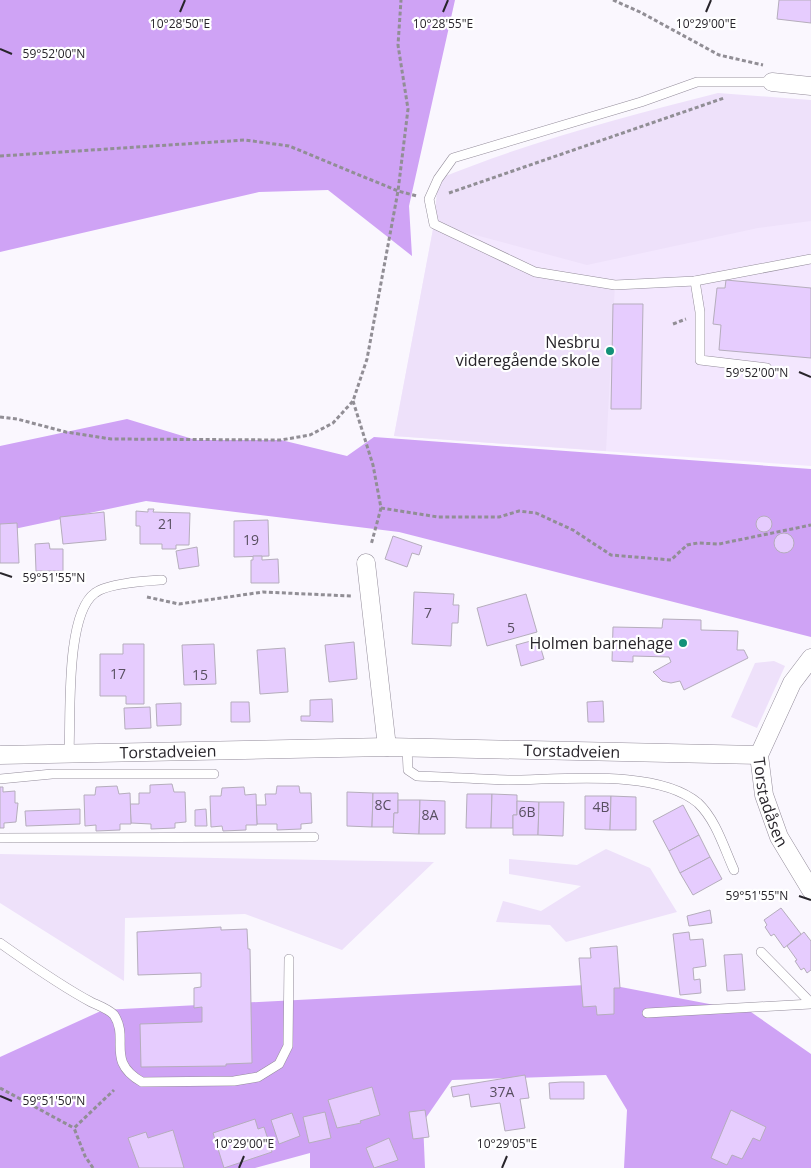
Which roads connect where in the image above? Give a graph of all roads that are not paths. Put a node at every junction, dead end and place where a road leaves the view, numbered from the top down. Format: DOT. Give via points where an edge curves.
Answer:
graph roads {
  1 [pos="772,82"];
  2 [pos="811,86"];
  3 [pos="811,258"];
  4 [pos="695,280"];
  5 [pos="767,368"];
  6 [pos="366,562"];
  7 [pos="162,580"];
  8 [pos="811,658"];
  9 [pos="386,747"];
  10 [pos="407,747"];
  11 [pos="69,752"];
  12 [pos="50,754"];
  13 [pos="0,755"];
  14 [pos="759,755"];
  15 [pos="52,774"];
  16 [pos="214,774"];
  17 [pos="0,778"];
  18 [pos="314,837"];
  19 [pos="0,838"];
  20 [pos="734,870"];
  21 [pos="811,890"];
  22 [pos="0,943"];
  23 [pos="762,952"];
  24 [pos="289,959"];
  25 [pos="811,1003"];
  26 [pos="647,1013"];
  1 -- 2 [label="street"];
  1 -- 4 [label="lane" via="697,82 453,158 429,199 434,224 535,272 615,285"];
  3 -- 4 [label="lane"];
  4 -- 5 [label="lane" via="700,312 700,360"];
  6 -- 9 [label="street"];
  7 -- 11 [label="lane" via="125,584 95,592 82,609 73,639"];
  8 -- 14 [label="street, Torstadåsen" via="792,683"];
  9 -- 10 [label="street, Torstadveien"];
  9 -- 11 [label="street, Torstadveien"];
  10 -- 14 [label="street, Torstadveien"];
  10 -- 20 [label="lane" via="408,770 417,776 627,780 668,786 704,809"];
  11 -- 12 [label="street, Torstadveien"];
  12 -- 13 [label="street, Torstadveien"];
  12 -- 15 [label="lane"];
  14 -- 21 [label="street, Torstadåsen" via="764,795 779,836"];
  15 -- 16 [label="lane"];
  15 -- 17 [label="lane"];
  18 -- 19 [label="lane"];
  22 -- 24 [label="lane" via="63,988 113,1014 117,1022 121,1061 130,1075 142,1082 258,1077 279,1064 288,1046"];
  23 -- 25 [label="lane"];
  25 -- 26 [label="lane"];
}
